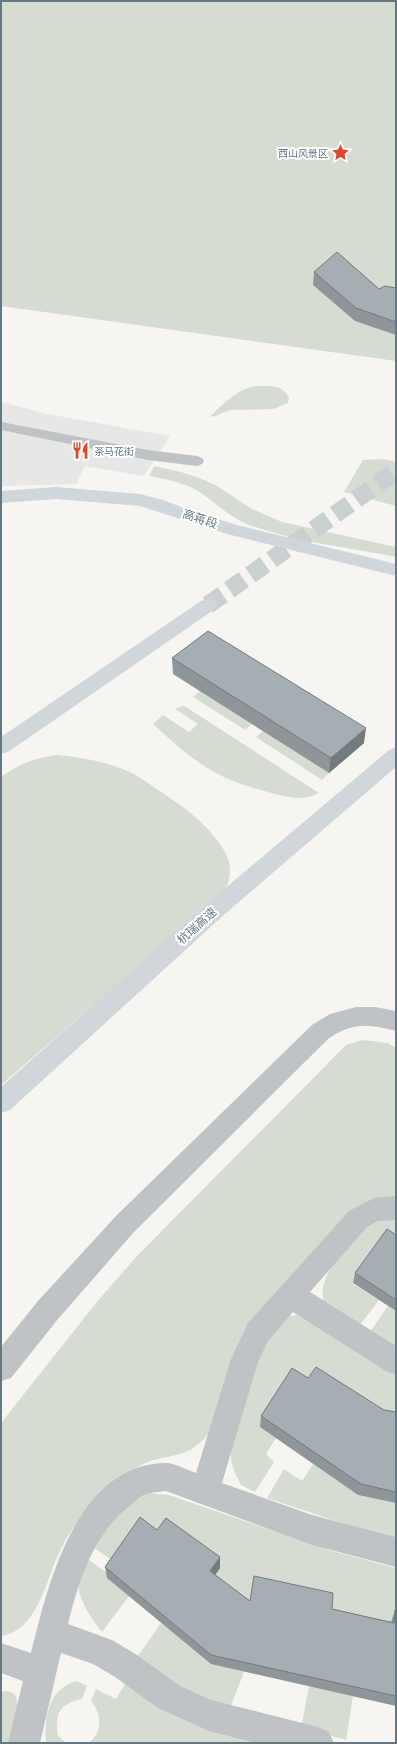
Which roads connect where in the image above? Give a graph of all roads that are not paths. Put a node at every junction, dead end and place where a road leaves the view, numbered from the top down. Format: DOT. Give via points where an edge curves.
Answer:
graph roads {
  1 [pos="1,426"];
  2 [pos="197,461"];
  3 [pos="1,497"];
  4 [pos="396,570"];
  5 [pos="208,605"];
  6 [pos="1,747"];
  7 [pos="396,755"];
  8 [pos="396,1021"];
  9 [pos="1,1102"];
  10 [pos="396,1208"];
  11 [pos="292,1295"];
  12 [pos="396,1362"];
  13 [pos="1,1368"];
  14 [pos="205,1491"];
  15 [pos="396,1552"];
  16 [pos="51,1634"];
  17 [pos="1,1658"];
  18 [pos="42,1672"];
  19 [pos="24,1743"];
  20 [pos="318,1743"];
  1 -- 2 [label="street" via="148,455"];
  3 -- 4 [label="main road, 高蒋段" via="56,493 140,500 233,530"];
  5 -- 6 [label="main road"];
  7 -- 9 [label="main road, 杭瑞高速" via="218,907"];
  8 -- 13 [label="street" via="376,1016 352,1016 332,1023 320,1032 125,1224 48,1310"];
  10 -- 11 [label="street" via="374,1210 358,1220"];
  11 -- 12 [label="street"];
  11 -- 14 [label="street" via="258,1332 244,1359"];
  14 -- 15 [label="street" via="312,1530"];
  14 -- 16 [label="street" via="166,1477 138,1481 113,1500 93,1524 74,1555 60,1595"];
  16 -- 18 [label="street"];
  16 -- 20 [label="street" via="101,1651 169,1697 209,1715"];
  17 -- 18 [label="street"];
  18 -- 19 [label="street"];
}
